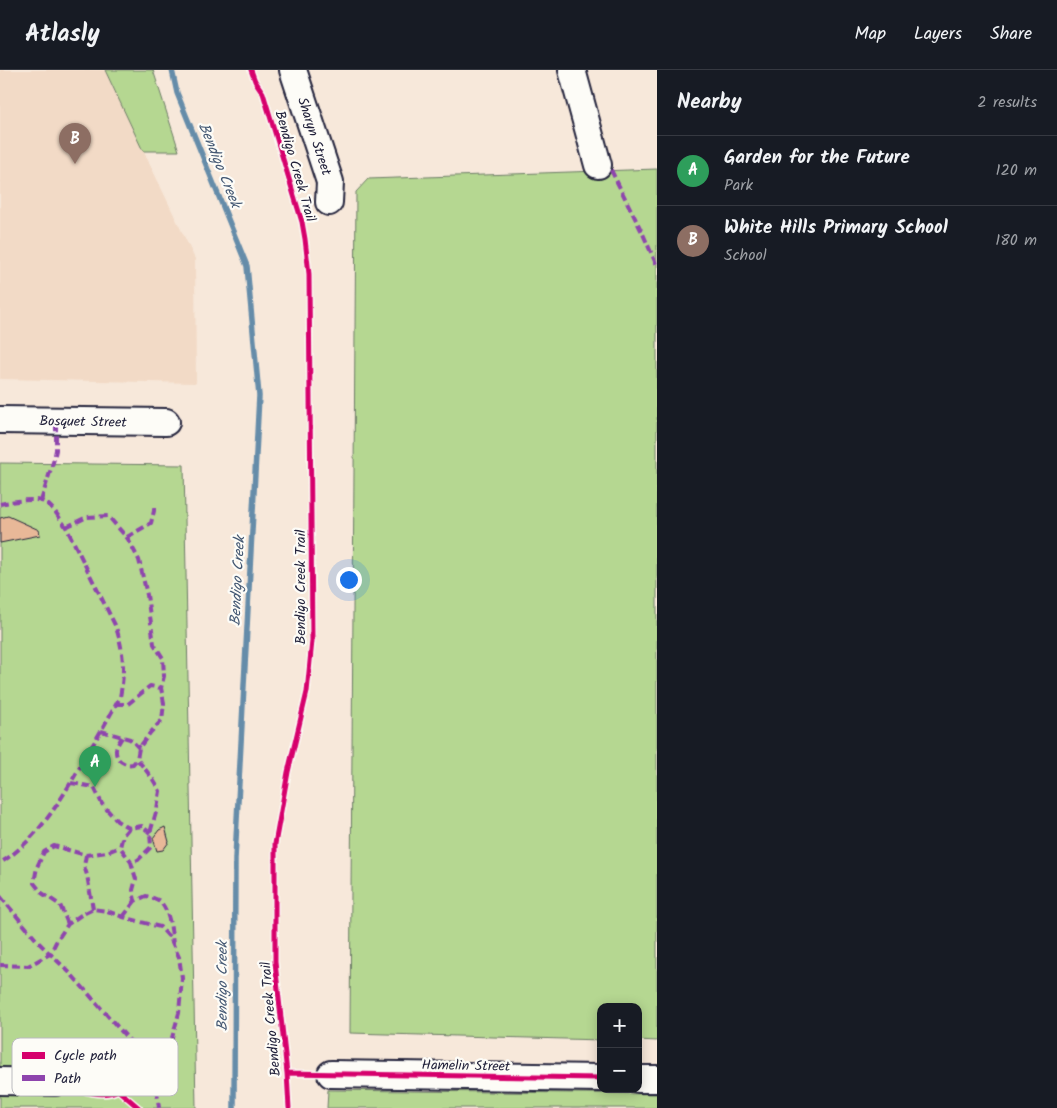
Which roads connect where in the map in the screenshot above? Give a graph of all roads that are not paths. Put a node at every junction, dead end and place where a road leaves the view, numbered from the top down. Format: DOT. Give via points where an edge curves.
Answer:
graph roads {
  1 [pos="294,70"];
  2 [pos="572,70"];
  3 [pos="598,165"];
  4 [pos="329,202"];
  5 [pos="0,420"];
  6 [pos="166,422"];
  7 [pos="331,1074"];
  8 [pos="597,1078"];
  9 [pos="642,1079"];
  10 [pos="657,1079"];
  1 -- 4 [label="street, Sharyn Street" via="330,182"];
  2 -- 3 [label="street"];
  5 -- 6 [label="street, Bosquet Street"];
  7 -- 8 [label="street, Hamelin Street"];
  9 -- 10 [label="street"];
}
